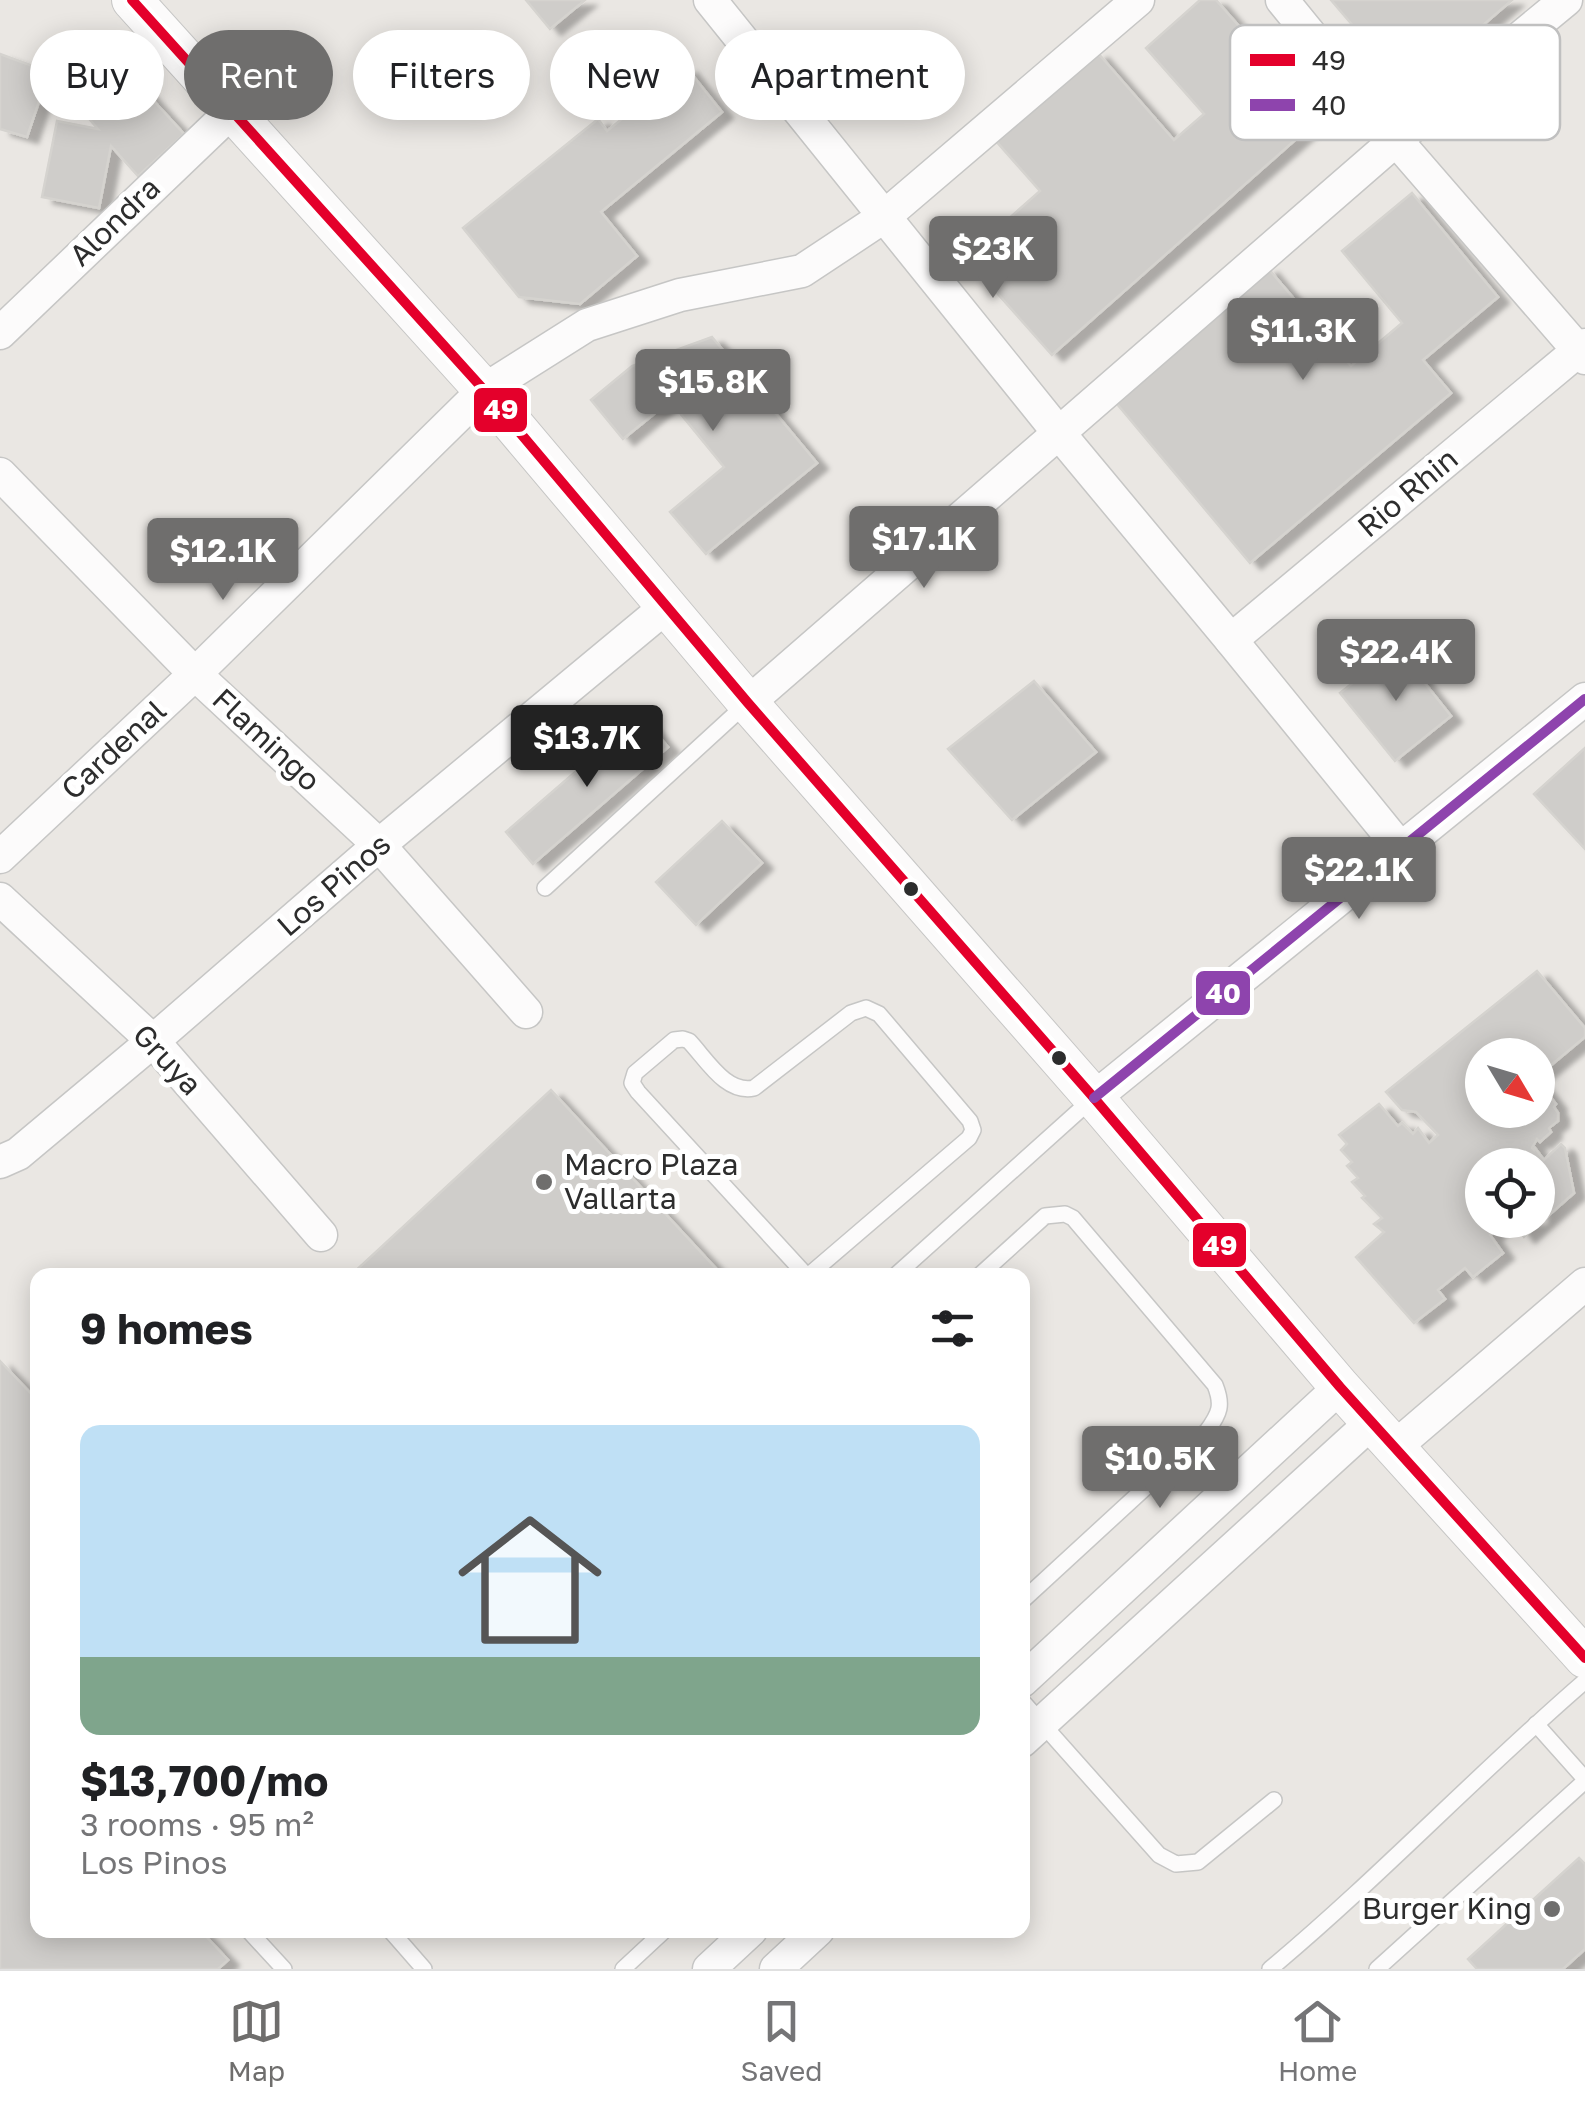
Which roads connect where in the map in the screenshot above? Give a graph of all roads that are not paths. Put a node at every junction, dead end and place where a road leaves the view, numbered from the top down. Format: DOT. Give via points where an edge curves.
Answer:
graph roads {
  1 [pos="132,0"];
  2 [pos="1138,0"];
  3 [pos="1282,0"];
  4 [pos="1566,0"];
  5 [pos="720,3"];
  6 [pos="1302,25"];
  7 [pos="1536,25"];
  8 [pos="184,59"];
  9 [pos="223,120"];
  10 [pos="238,120"];
  11 [pos="1396,140"];
  12 [pos="884,216"];
  13 [pos="0,333"];
  14 [pos="1583,351"];
  15 [pos="484,390"];
  16 [pos="1058,432"];
  17 [pos="0,474"];
  18 [pos="668,606"];
  19 [pos="1232,640"];
  20 [pos="195,674"];
  21 [pos="1585,699"];
  22 [pos="748,703"];
  23 [pos="379,845"];
  24 [pos="1400,849"];
  25 [pos="0,857"];
  26 [pos="545,888"];
  27 [pos="0,899"];
  28 [pos="526,1012"];
  29 [pos="153,1041"];
  30 [pos="1094,1098"];
  31 [pos="0,1162"];
  32 [pos="320,1235"];
  33 [pos="801,1268"];
  34 [pos="816,1268"];
  35 [pos="904,1268"];
  36 [pos="988,1268"];
  37 [pos="1585,1284"];
  38 [pos="1340,1387"];
  39 [pos="1384,1434"];
  40 [pos="1030,1594"];
  41 [pos="1585,1658"];
  42 [pos="1030,1673"];
  43 [pos="1585,1682"];
  44 [pos="1030,1720"];
  45 [pos="1030,1722"];
  46 [pos="1536,1724"];
  47 [pos="1585,1780"];
  48 [pos="1274,1800"];
  49 [pos="255,1938"];
  50 [pos="397,1938"];
  51 [pos="656,1938"];
  52 [pos="743,1938"];
  53 [pos="809,1938"];
  54 [pos="1282,1965"];
  55 [pos="284,1969"];
  56 [pos="424,1969"];
  57 [pos="623,1969"];
  58 [pos="709,1969"];
  59 [pos="776,1969"];
  60 [pos="1377,1969"];
  1 -- 8 [label="street"];
  2 -- 12 [label="street, Cardenal"];
  3 -- 6 [label="street"];
  4 -- 7 [label="street"];
  5 -- 12 [label="street"];
  9 -- 13 [label="street, Alondra"];
  10 -- 15 [label="street"];
  11 -- 14 [label="street"];
  11 -- 16 [label="street"];
  12 -- 15 [label="street, Cardenal" via="802,271 680,296 587,325"];
  12 -- 16 [label="street"];
  14 -- 19 [label="street, Rio Rhin"];
  15 -- 18 [label="street"];
  15 -- 20 [label="street, Cardenal"];
  16 -- 19 [label="street"];
  16 -- 22 [label="street"];
  17 -- 20 [label="street, Flamingo"];
  18 -- 22 [label="street"];
  18 -- 23 [label="street, Los Pinos"];
  19 -- 24 [label="street"];
  20 -- 23 [label="street, Flamingo"];
  20 -- 25 [label="street, Cardenal"];
  21 -- 24 [label="street"];
  22 -- 26 [label="lane"];
  22 -- 30 [label="street"];
  23 -- 28 [label="street, Flamingo"];
  23 -- 29 [label="street, Los Pinos"];
  24 -- 30 [label="street"];
  27 -- 29 [label="street, Gruya"];
  29 -- 31 [label="street, Los Pinos"];
  29 -- 32 [label="street, Gruya"];
  30 -- 35 [label="lane"];
  30 -- 38 [label="street"];
  33 -- 34 [label="lane" via="638,1092 634,1074 683,1039 734,1088 754,1088 851,1012 866,1008 879,1014 973,1130"];
  36 -- 40 [label="lane" via="1045,1216 1065,1214 1215,1384 1221,1399 1207,1430"];
  37 -- 39 [label="street"];
  38 -- 39 [label="street"];
  38 -- 42 [label="street"];
  39 -- 41 [label="street"];
  39 -- 44 [label="street"];
  43 -- 46 [label="lane"];
  45 -- 48 [label="lane" via="1159,1856 1176,1864 1198,1862"];
  46 -- 47 [label="lane"];
  46 -- 54 [label="lane"];
  47 -- 60 [label="lane"];
  49 -- 55 [label="lane"];
  50 -- 56 [label="lane"];
  51 -- 57 [label="lane"];
  52 -- 58 [label="street"];
  53 -- 59 [label="street"];
}
